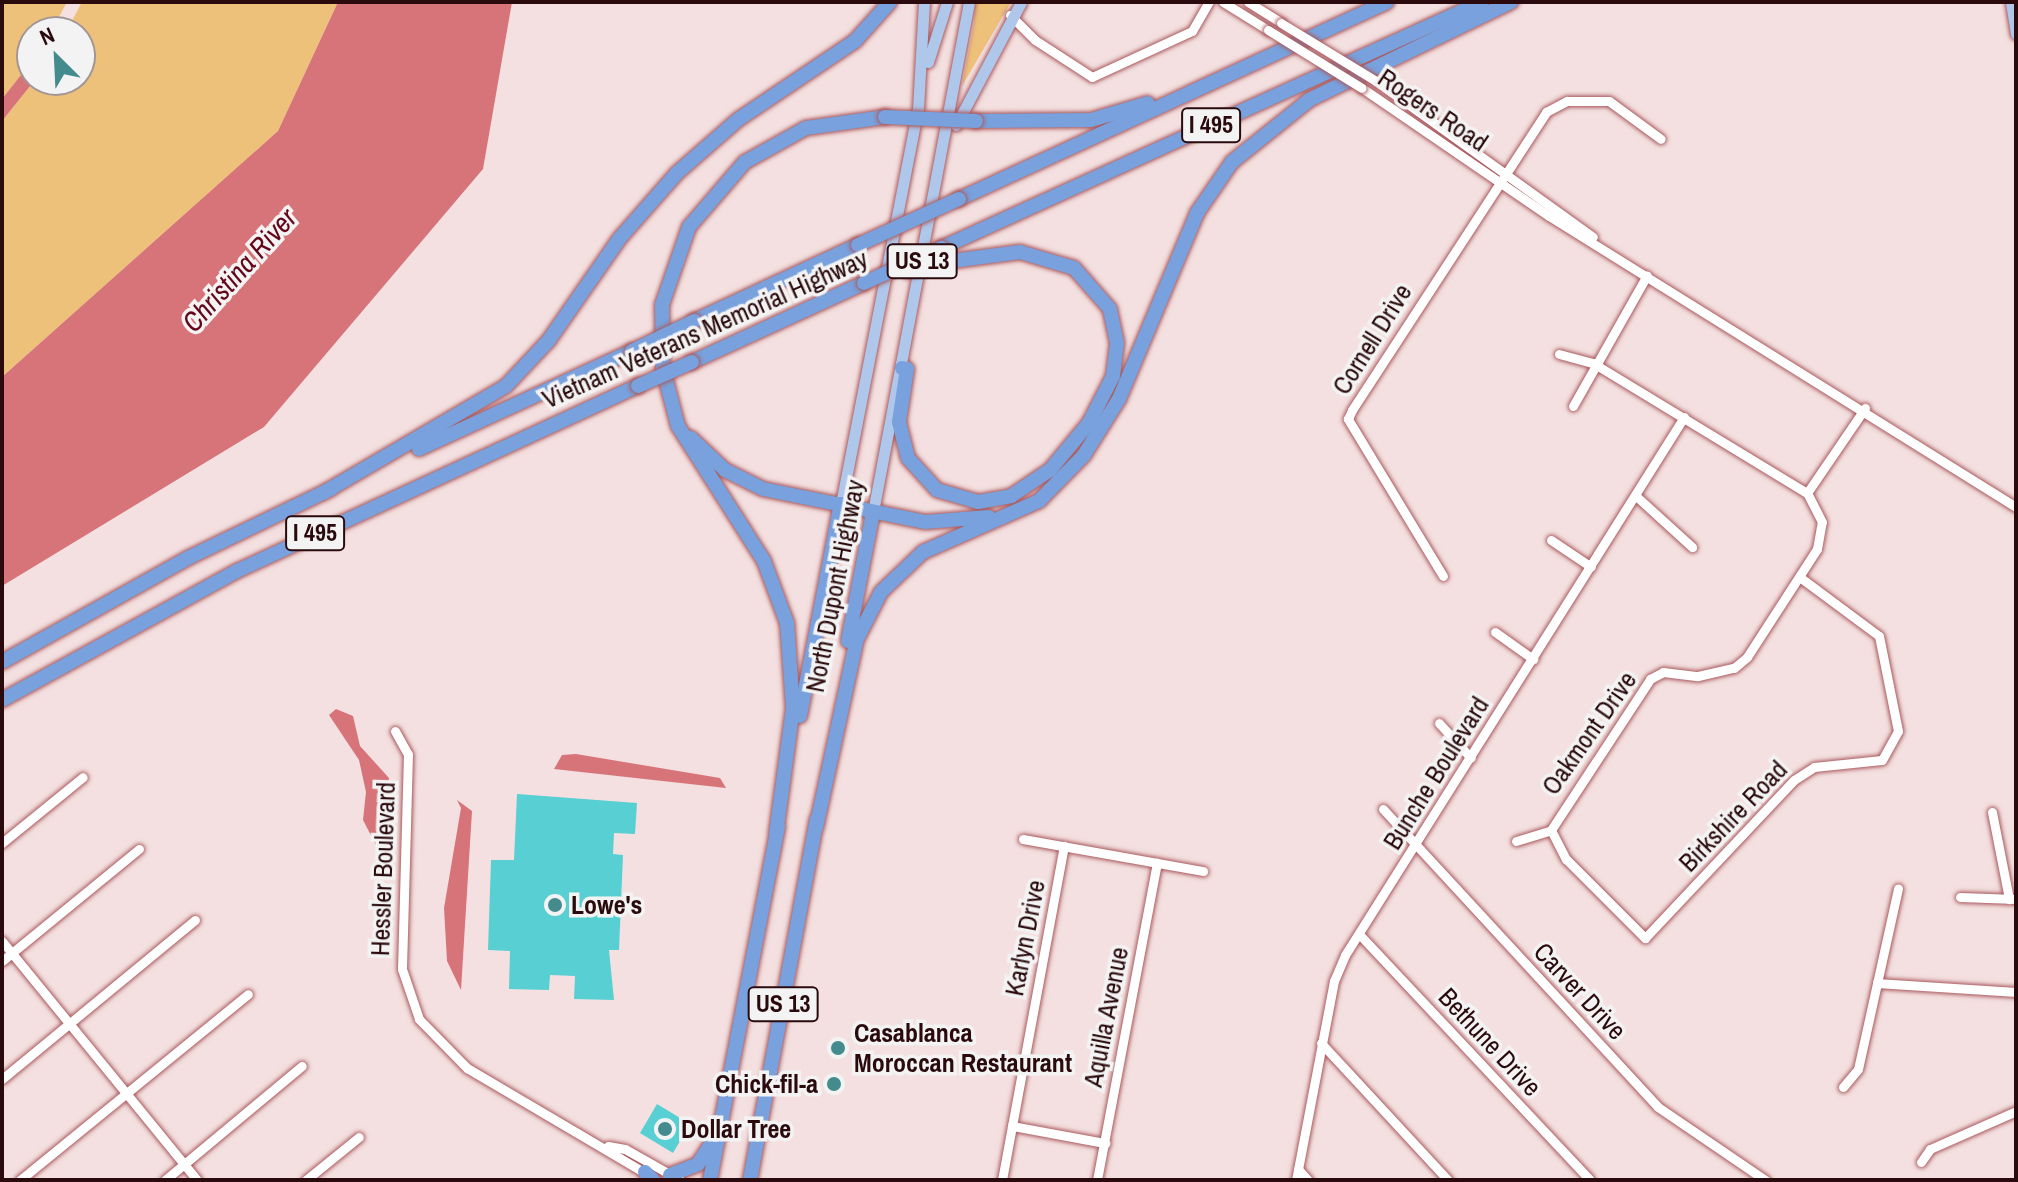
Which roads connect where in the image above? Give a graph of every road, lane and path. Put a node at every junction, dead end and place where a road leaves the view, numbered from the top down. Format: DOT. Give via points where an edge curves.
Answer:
graph roads {
  1 [pos="890,2"];
  2 [pos="924,2"];
  3 [pos="947,2"];
  4 [pos="969,2"];
  5 [pos="1021,2"];
  6 [pos="1209,2"];
  7 [pos="1223,2"];
  8 [pos="1248,2"];
  9 [pos="1387,2"];
  10 [pos="1482,2"];
  11 [pos="1511,2"];
  12 [pos="2011,2"];
  13 [pos="1010,15"];
  14 [pos="2016,34"];
  15 [pos="1245,66"];
  16 [pos="918,109"];
  17 [pos="1661,139"];
  18 [pos="943,155"];
  19 [pos="1506,169"];
  20 [pos="1498,181"];
  21 [pos="1618,257"];
  22 [pos="1647,275"];
  23 [pos="864,283"];
  24 [pos="1559,354"];
  25 [pos="1593,363"];
  26 [pos="902,368"];
  27 [pos="670,401"];
  28 [pos="1573,406"];
  29 [pos="1865,408"];
  30 [pos="1684,417"];
  31 [pos="1069,473"];
  32 [pos="323,493"];
  33 [pos="1807,493"];
  34 [pos="1636,496"];
  35 [pos="841,504"];
  36 [pos="2016,507"];
  37 [pos="873,512"];
  38 [pos="1551,540"];
  39 [pos="1692,547"];
  40 [pos="1591,567"];
  41 [pos="1443,576"];
  42 [pos="1801,578"];
  43 [pos="1495,632"];
  44 [pos="1533,659"];
  45 [pos="2,662"];
  46 [pos="2,700"];
  47 [pos="1439,723"];
  48 [pos="395,731"];
  49 [pos="1471,758"];
  50 [pos="83,777"];
  51 [pos="1383,809"];
  52 [pos="1992,812"];
  53 [pos="816,828"];
  54 [pos="1551,830"];
  55 [pos="776,834"];
  56 [pos="1023,839"];
  57 [pos="1516,841"];
  58 [pos="2,843"];
  59 [pos="1064,846"];
  60 [pos="1415,846"];
  61 [pos="139,849"];
  62 [pos="1157,863"];
  63 [pos="1203,871"];
  64 [pos="1898,888"];
  65 [pos="1960,897"];
  66 [pos="2013,899"];
  67 [pos="195,920"];
  68 [pos="1359,934"];
  69 [pos="2,941"];
  70 [pos="12,953"];
  71 [pos="2,961"];
  72 [pos="1877,983"];
  73 [pos="2016,992"];
  74 [pos="248,994"];
  75 [pos="69,1024"];
  76 [pos="1321,1043"];
  77 [pos="302,1066"];
  78 [pos="2,1079"];
  79 [pos="1843,1087"];
  80 [pos="126,1094"];
  81 [pos="2016,1111"];
  82 [pos="1012,1126"];
  83 [pos="720,1131"];
  84 [pos="359,1137"];
  85 [pos="1105,1143"];
  86 [pos="608,1146"];
  87 [pos="1921,1162"];
  88 [pos="184,1164"];
  89 [pos="1297,1175"];
  90 [pos="661,1177"];
  91 [pos="313,1178"];
  92 [pos="20,1180"];
  93 [pos="165,1180"];
  94 [pos="197,1180"];
  95 [pos="710,1180"];
  96 [pos="750,1180"];
  97 [pos="1002,1180"];
  98 [pos="1097,1180"];
  99 [pos="1308,1180"];
  100 [pos="1448,1180"];
  101 [pos="1590,1180"];
  102 [pos="1765,1180"];
  1 -- 32 [label="highway" via="855,41 739,119 677,173 620,238 549,340 506,386"];
  2 -- 16 [label="main road, North Dupont Highway"];
  3 -- 16 [label="main road, US 13" via="934,30"];
  4 -- 18 [label="main road, North Dupont Highway"];
  5 -- 13 [label="main road, US 13"];
  6 -- 13 [label="street" via="1192,31 1092,77 1035,40"];
  7 -- 20 [label="street, Rogers Road, bridge"];
  8 -- 19 [label="street, Rogers Road, bridge"];
  9 -- 15 [label="highway, Vietnam Veterans Memorial Highway / I 495"];
  10 -- 23 [label="highway, Vietnam Veterans Memorial Highway / I 495, bridge"];
  11 -- 31 [label="highway" via="1309,100 1240,153 1197,213 1119,399"];
  12 -- 14 [label="main road"];
  13 -- 18 [label="main road, US 13"];
  15 -- 27 [label="highway, bridge" via="1110,116 976,121 885,117 833,121 790,135 745,162 707,200 679,246 662,305"];
  15 -- 32 [label="highway, Vietnam Veterans Memorial Highway / I 495, bridge"];
  16 -- 35 [label="main road, North Dupont Highway / US 13"];
  17 -- 19 [label="street, Cornell Drive" via="1609,101 1567,101 1532,126"];
  18 -- 26 [label="main road, North Dupont Highway / US 13"];
  19 -- 20 [label="street, Cornell Drive"];
  19 -- 21 [label="street, Rogers Road"];
  20 -- 21 [label="street, Rogers Road"];
  20 -- 41 [label="street, Cornell Drive" via="1348,419"];
  21 -- 22 [label="street, Rogers Road"];
  22 -- 25 [label="street"];
  22 -- 29 [label="street, Rogers Road"];
  23 -- 26 [label="highway, bridge" via="937,263 1020,252 1074,268 1099,291 1112,315 1117,343 1113,376 1089,423 1050,470 1011,496 978,502 937,490 908,458 899,422 907,369"];
  23 -- 46 [label="highway, Vietnam Veterans Memorial Highway / I 495, bridge" via="237,571"];
  24 -- 25 [label="street"];
  25 -- 28 [label="street"];
  25 -- 30 [label="street"];
  26 -- 37 [label="main road, North Dupont Highway / US 13"];
  27 -- 35 [label="highway" via="696,444 732,475 763,489"];
  27 -- 55 [label="highway" via="689,447 764,561 785,613 793,708"];
  29 -- 33 [label="street"];
  29 -- 36 [label="street, Rogers Road"];
  30 -- 33 [label="street"];
  30 -- 34 [label="street, Bunche Boulevard"];
  31 -- 37 [label="highway" via="1023,504 977,520 933,522"];
  31 -- 53 [label="highway" via="1032,505 923,552 881,592 857,639"];
  32 -- 45 [label="highway, Vietnam Veterans Memorial Highway / I 495" via="143,582"];
  33 -- 42 [label="street, Oakmont Drive" via="1822,522"];
  34 -- 39 [label="street"];
  34 -- 40 [label="street, Bunche Boulevard"];
  35 -- 37 [label="highway"];
  35 -- 55 [label="highway, North Dupont Highway / US 13"];
  37 -- 53 [label="highway, North Dupont Highway / US 13"];
  38 -- 40 [label="street"];
  40 -- 44 [label="street, Bunche Boulevard"];
  42 -- 54 [label="street, Oakmont Drive" via="1734,668 1698,676 1663,672 1650,679"];
  42 -- 54 [label="street, Birkshire Road" via="1879,636 1897,714 1893,750 1882,760 1814,767 1794,780 1645,938 1566,859"];
  43 -- 44 [label="street"];
  44 -- 49 [label="street, Bunche Boulevard"];
  47 -- 49 [label="street"];
  48 -- 86 [label="street, Hessler Boulevard" via="408,754 402,969 419,1019 467,1068"];
  49 -- 60 [label="street, Bunche Boulevard"];
  50 -- 58 [label="street"];
  51 -- 60 [label="street, Carver Drive"];
  52 -- 66 [label="street"];
  53 -- 96 [label="highway, North Dupont Highway / US 13"];
  54 -- 57 [label="street, Oakmont Drive"];
  55 -- 83 [label="highway, North Dupont Highway / US 13"];
  56 -- 59 [label="street"];
  59 -- 62 [label="street"];
  59 -- 82 [label="street, Karlyn Drive"];
  60 -- 68 [label="street, Bunche Boulevard"];
  60 -- 102 [label="street, Carver Drive" via="1658,1107"];
  61 -- 70 [label="street"];
  62 -- 63 [label="street"];
  62 -- 85 [label="street, Aquilla Avenue"];
  64 -- 72 [label="street"];
  65 -- 66 [label="street"];
  67 -- 75 [label="street"];
  68 -- 76 [label="street, Bunche Boulevard" via="1334,981"];
  68 -- 101 [label="street, Bethune Drive"];
  69 -- 70 [label="street"];
  70 -- 71 [label="street"];
  70 -- 75 [label="street"];
  72 -- 73 [label="street"];
  72 -- 79 [label="street" via="1858,1069"];
  74 -- 80 [label="street"];
  75 -- 78 [label="street"];
  75 -- 80 [label="street"];
  76 -- 89 [label="street, Bunche Boulevard"];
  76 -- 100 [label="street"];
  77 -- 88 [label="street"];
  80 -- 88 [label="street"];
  80 -- 92 [label="street"];
  81 -- 87 [label="street" via="1930,1149"];
  82 -- 85 [label="street"];
  82 -- 97 [label="street, Karlyn Drive"];
  83 -- 90 [label="highway" via="698,1164"];
  83 -- 95 [label="highway, North Dupont Highway / US 13"];
  84 -- 91 [label="street"];
  85 -- 98 [label="street, Aquilla Avenue"];
  86 -- 90 [label="street, Hessler Boulevard"];
  86 -- 90 [label="street, Hessler Boulevard" via="625,1149"];
  88 -- 93 [label="street"];
  88 -- 94 [label="street"];
  89 -- 99 [label="street"];
}
